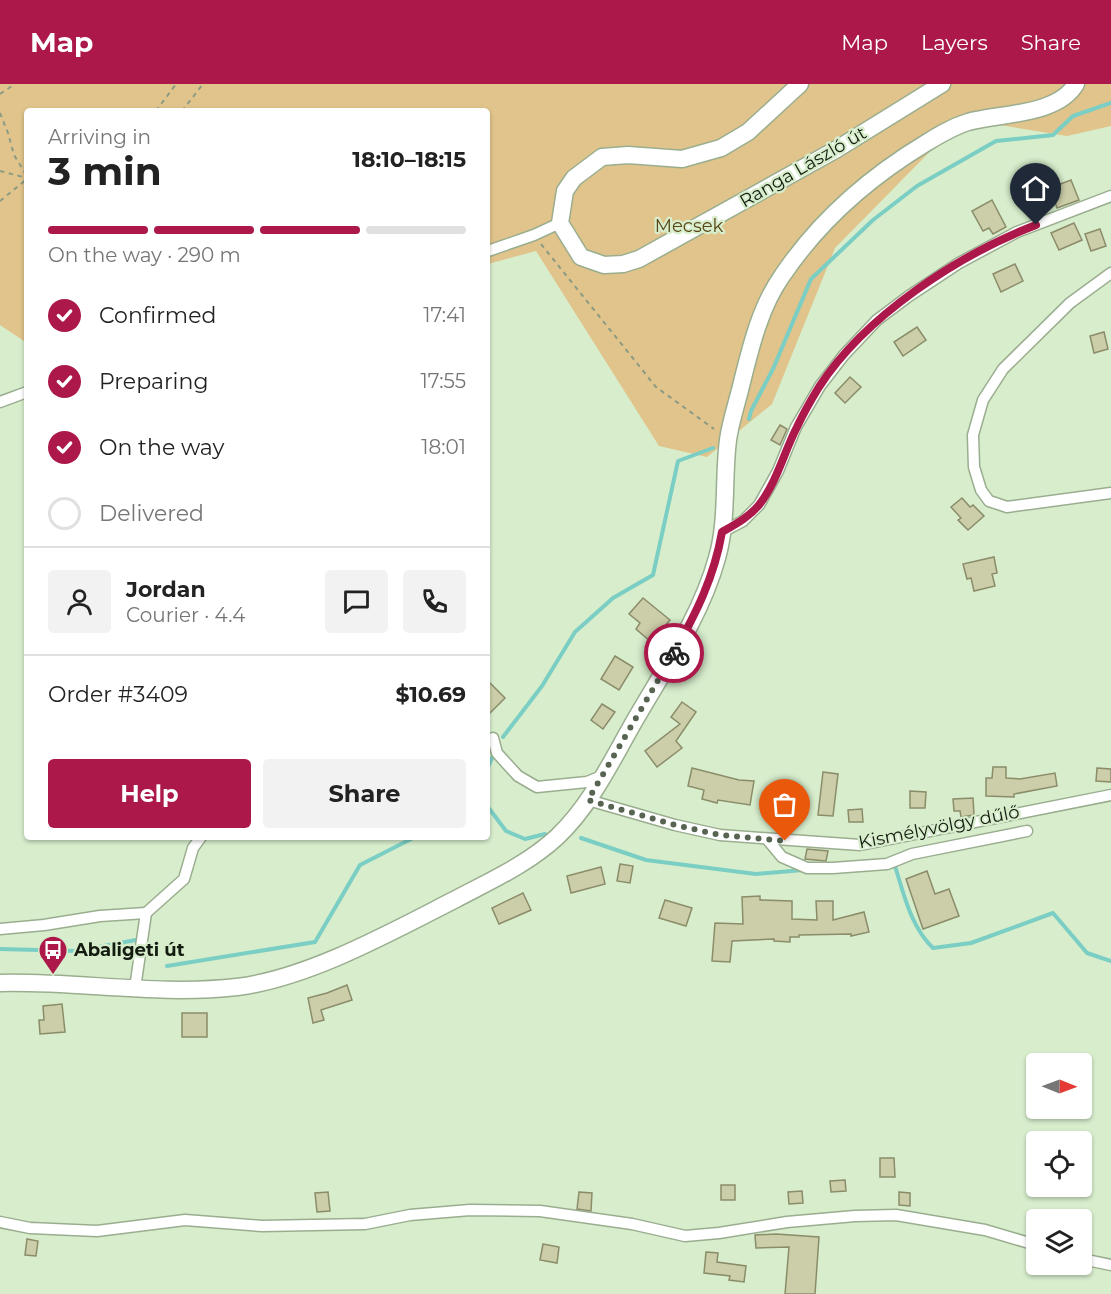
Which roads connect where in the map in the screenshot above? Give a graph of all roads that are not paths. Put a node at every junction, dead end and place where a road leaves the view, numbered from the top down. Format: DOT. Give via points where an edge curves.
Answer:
graph roads {
  1 [pos="800,84"];
  2 [pos="942,84"];
  3 [pos="1076,84"];
  4 [pos="1111,196"];
  5 [pos="560,223"];
  6 [pos="490,249"];
  7 [pos="1111,273"];
  8 [pos="24,393"];
  9 [pos="0,402"];
  10 [pos="1111,494"];
  11 [pos="722,532"];
  12 [pos="493,738"];
  13 [pos="602,776"];
  14 [pos="1111,795"];
  15 [pos="588,800"];
  16 [pos="1028,831"];
  17 [pos="767,839"];
  18 [pos="199,840"];
  19 [pos="146,913"];
  20 [pos="0,929"];
  21 [pos="0,983"];
  22 [pos="135,988"];
  23 [pos="0,1222"];
  24 [pos="1026,1242"];
  25 [pos="1092,1261"];
  26 [pos="1111,1265"];
  1 -- 5 [label="main road" via="748,132 721,148 682,159 602,157 574,178 565,191"];
  2 -- 5 [label="main road, Ranga László út" via="837,149 639,259 604,265 581,257"];
  3 -- 11 [label="main road" via="1066,96 1039,109 949,129 865,186 829,216 803,246 774,288 753,343 728,440"];
  4 -- 11 [label="street" via="1017,232 959,263 877,320 820,387 759,505 743,521"];
  5 -- 6 [label="street"];
  7 -- 10 [label="street" via="1070,303 1003,369 983,400 973,435 974,467 989,501 1007,507"];
  8 -- 9 [label="street"];
  11 -- 13 [label="main road" via="705,594"];
  12 -- 13 [label="street" via="497,753 518,776 537,787 587,782"];
  13 -- 15 [label="main road"];
  14 -- 17 [label="street, Kismélyvölgy dűlő" via="860,844"];
  15 -- 17 [label="street, Kismélyvölgy dűlő" via="720,835"];
  15 -- 22 [label="main road" via="552,842 506,873 327,961 239,987"];
  16 -- 17 [label="street, Kismélyvölgy dűlő" via="912,854 887,864 832,868 807,868 782,856"];
  18 -- 19 [label="street" via="184,879"];
  19 -- 20 [label="street"];
  19 -- 22 [label="street"];
  21 -- 22 [label="main road"];
  23 -- 24 [label="street" via="30,1228 97,1231 185,1220 262,1226 365,1224 470,1210 540,1211 685,1236 787,1222 896,1215 986,1230"];
  25 -- 26 [label="street"];
}
